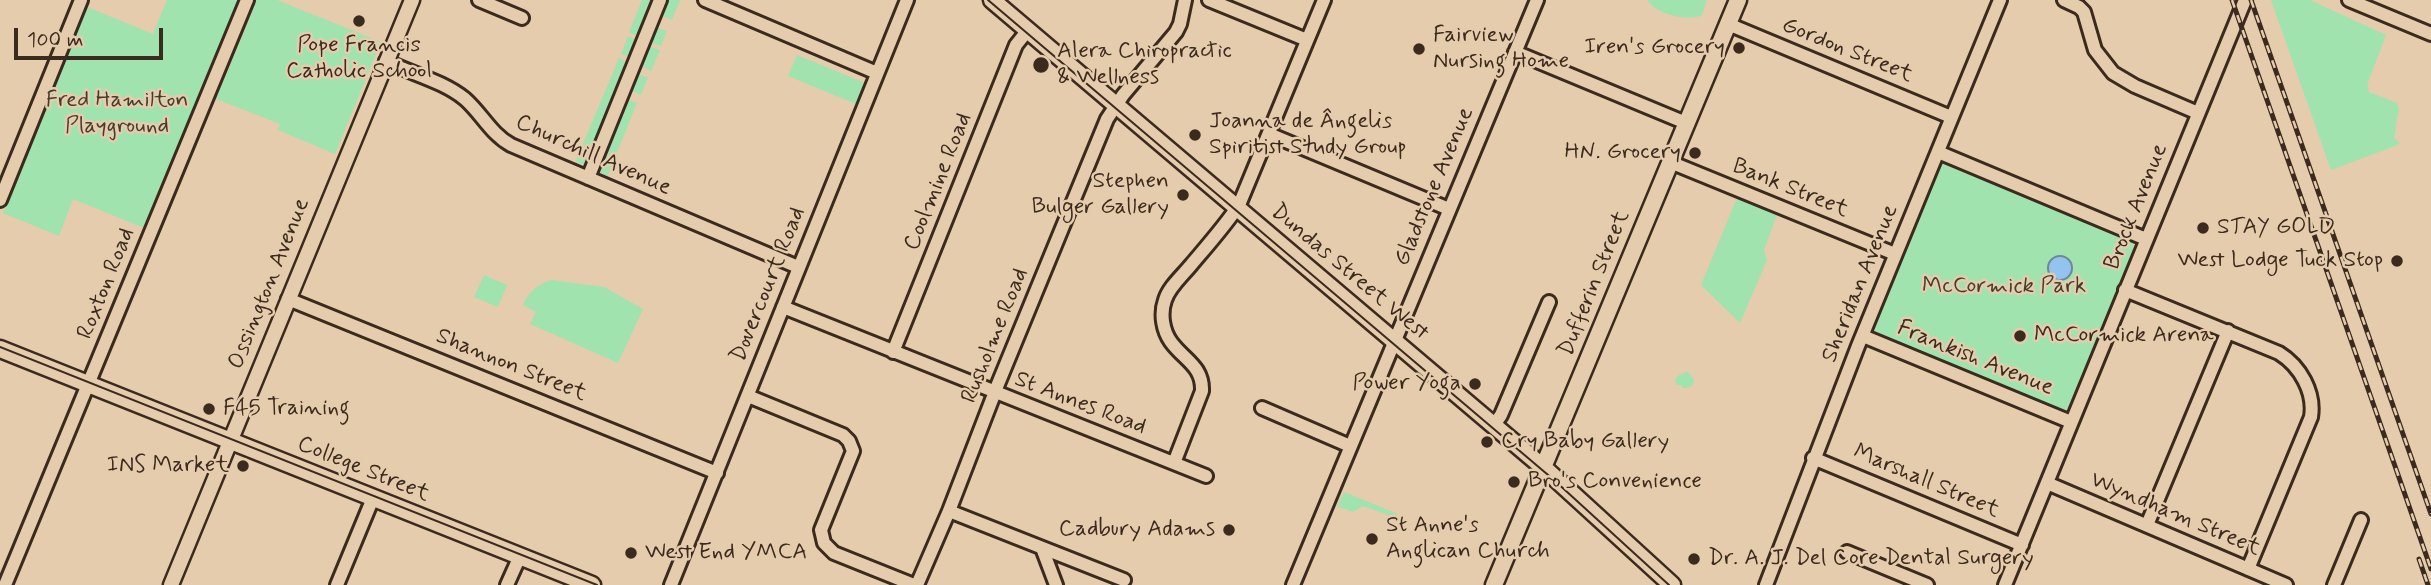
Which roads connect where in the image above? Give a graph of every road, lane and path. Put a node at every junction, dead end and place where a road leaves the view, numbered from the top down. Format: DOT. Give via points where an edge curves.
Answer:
graph roads {
  1 [pos="81,0"];
  2 [pos="247,0"];
  3 [pos="412,0"];
  4 [pos="479,0"];
  5 [pos="660,0"];
  6 [pos="705,0"];
  7 [pos="907,0"];
  8 [pos="992,0"];
  9 [pos="1185,0"];
  10 [pos="1209,0"];
  11 [pos="1324,0"];
  12 [pos="1537,0"];
  13 [pos="1738,0"];
  14 [pos="2000,0"];
  15 [pos="2064,0"];
  16 [pos="2245,0"];
  17 [pos="2348,0"];
  18 [pos="522,18"];
  19 [pos="1728,24"];
  20 [pos="1028,30"];
  21 [pos="2431,34"];
  22 [pos="1307,40"];
  23 [pos="1515,52"];
  24 [pos="386,61"];
  25 [pos="877,73"];
  26 [pos="1116,105"];
  27 [pos="2199,113"];
  28 [pos="1951,117"];
  29 [pos="1686,123"];
  30 [pos="1269,134"];
  31 [pos="1938,152"];
  32 [pos="1670,162"];
  33 [pos="588,178"];
  34 [pos="0,200"];
  35 [pos="1237,207"];
  36 [pos="1449,209"];
  37 [pos="2146,239"];
  38 [pos="1895,254"];
  39 [pos="798,267"];
  40 [pos="2126,290"];
  41 [pos="288,299"];
  42 [pos="1549,302"];
  43 [pos="783,307"];
  44 [pos="2228,331"];
  45 [pos="1863,336"];
  46 [pos="1395,341"];
  47 [pos="0,349"];
  48 [pos="893,352"];
  49 [pos="89,384"];
  50 [pos="995,393"];
  51 [pos="748,397"];
  52 [pos="1262,408"];
  53 [pos="2071,422"];
  54 [pos="1494,425"];
  55 [pos="230,442"];
  56 [pos="1350,446"];
  57 [pos="1813,458"];
  58 [pos="1174,463"];
  59 [pos="1544,467"];
  60 [pos="717,472"];
  61 [pos="1206,477"];
  62 [pos="2047,483"];
  63 [pos="373,498"];
  64 [pos="949,511"];
  65 [pos="2361,520"];
  66 [pos="2147,525"];
  67 [pos="2022,545"];
  68 [pos="1042,548"];
  69 [pos="1847,552"];
  70 [pos="520,556"];
  71 [pos="2248,569"];
  72 [pos="1124,580"];
  73 [pos="1766,583"];
  74 [pos="5,585"];
  75 [pos="171,585"];
  76 [pos="337,585"];
  77 [pos="507,585"];
  78 [pos="592,585"];
  79 [pos="671,585"];
  80 [pos="916,585"];
  81 [pos="1056,585"];
  82 [pos="1293,585"];
  83 [pos="1494,585"];
  84 [pos="1672,585"];
  85 [pos="1927,585"];
  86 [pos="2006,585"];
  87 [pos="2286,585"];
  88 [pos="2334,585"];
  1 -- 34 [label="street"];
  2 -- 49 [label="street, Roxton Road"];
  3 -- 24 [label="street, Ossington Avenue"];
  4 -- 18 [label="street"];
  5 -- 33 [label="street"];
  6 -- 25 [label="street"];
  7 -- 25 [label="street, Dovercourt Road"];
  8 -- 20 [label="main road, Dundas Street West"];
  9 -- 26 [label="street, Rusholme Road" via="1175,32"];
  10 -- 22 [label="street"];
  11 -- 22 [label="street"];
  12 -- 23 [label="street, Gladstone Avenue"];
  13 -- 19 [label="main road, Dufferin Street"];
  14 -- 28 [label="street, Sheridan Avenue"];
  15 -- 27 [label="street" via="2084,12 2095,50 2113,73"];
  16 -- 27 [label="street, Brock Avenue"];
  17 -- 21 [label="street"];
  19 -- 28 [label="street, Gordon Street"];
  19 -- 29 [label="main road, Dufferin Street"];
  20 -- 26 [label="main road, Dundas Street West"];
  20 -- 48 [label="street, Coolmine Road" via="1016,45"];
  22 -- 30 [label="street"];
  23 -- 29 [label="street"];
  23 -- 36 [label="street, Gladstone Avenue"];
  24 -- 33 [label="street, Churchill Avenue" via="452,90 503,141"];
  24 -- 41 [label="street, Ossington Avenue"];
  25 -- 39 [label="street, Dovercourt Road"];
  26 -- 35 [label="main road, Dundas Street West"];
  26 -- 50 [label="street, Rusholme Road"];
  27 -- 37 [label="street, Brock Avenue"];
  28 -- 31 [label="street, Sheridan Avenue"];
  29 -- 32 [label="main road, Dufferin Street"];
  30 -- 35 [label="street"];
  30 -- 36 [label="street"];
  31 -- 37 [label="street"];
  31 -- 38 [label="street, Sheridan Avenue"];
  32 -- 38 [label="street, Bank Street"];
  32 -- 59 [label="main road, Dufferin Street"];
  33 -- 39 [label="street, Churchill Avenue"];
  35 -- 46 [label="main road, Dundas Street West"];
  35 -- 58 [label="street" via="1164,303 1167,335 1198,370 1203,383"];
  36 -- 46 [label="street, Gladstone Avenue"];
  37 -- 40 [label="street, Brock Avenue"];
  38 -- 45 [label="street, Sheridan Avenue"];
  39 -- 43 [label="street, Dovercourt Road"];
  40 -- 44 [label="street"];
  40 -- 53 [label="street, Brock Avenue"];
  41 -- 55 [label="street, Ossington Avenue"];
  41 -- 60 [label="street, Shannon Street"];
  42 -- 54 [label="street"];
  43 -- 48 [label="street, St Annes Road"];
  43 -- 51 [label="street, Dovercourt Road"];
  44 -- 66 [label="street"];
  44 -- 71 [label="street" via="2288,358 2305,381 2313,408"];
  45 -- 53 [label="street, Frankish Avenue"];
  45 -- 57 [label="street, Sheridan Avenue"];
  46 -- 54 [label="main road, Dundas Street West"];
  46 -- 56 [label="street, Gladstone Avenue"];
  47 -- 49 [label="main road, College Street"];
  48 -- 50 [label="street, St Annes Road"];
  49 -- 55 [label="main road, College Street"];
  49 -- 74 [label="street, Roxton Road"];
  50 -- 58 [label="street, St Annes Road"];
  50 -- 64 [label="street, Rusholme Road"];
  51 -- 60 [label="street, Dovercourt Road"];
  51 -- 80 [label="street" via="849,440 853,451 822,525 824,543 834,552"];
  52 -- 56 [label="street"];
  53 -- 62 [label="street, Brock Avenue"];
  54 -- 59 [label="main road, Dundas Street West"];
  55 -- 63 [label="main road, College Street"];
  55 -- 75 [label="street, Ossington Avenue"];
  56 -- 82 [label="street, Gladstone Avenue"];
  57 -- 67 [label="street, Marshall Street"];
  57 -- 73 [label="street, Sheridan Avenue"];
  58 -- 61 [label="street, St Annes Road"];
  59 -- 83 [label="main road, Dufferin Street"];
  59 -- 84 [label="main road, Dundas Street West"];
  60 -- 79 [label="street, Dovercourt Road"];
  62 -- 66 [label="street, Wyndham Street"];
  62 -- 67 [label="street, Brock Avenue"];
  63 -- 70 [label="main road, College Street"];
  63 -- 76 [label="street"];
  64 -- 68 [label="street"];
  64 -- 80 [label="street, Rusholme Road"];
  65 -- 88 [label="street"];
  66 -- 71 [label="street, Wyndham Street"];
  67 -- 86 [label="street, Brock Avenue"];
  68 -- 72 [label="street"];
  68 -- 81 [label="street"];
  69 -- 85 [label="street"];
  70 -- 77 [label="street"];
  70 -- 78 [label="main road, College Street"];
  71 -- 87 [label="street, Wyndham Street"];
}
